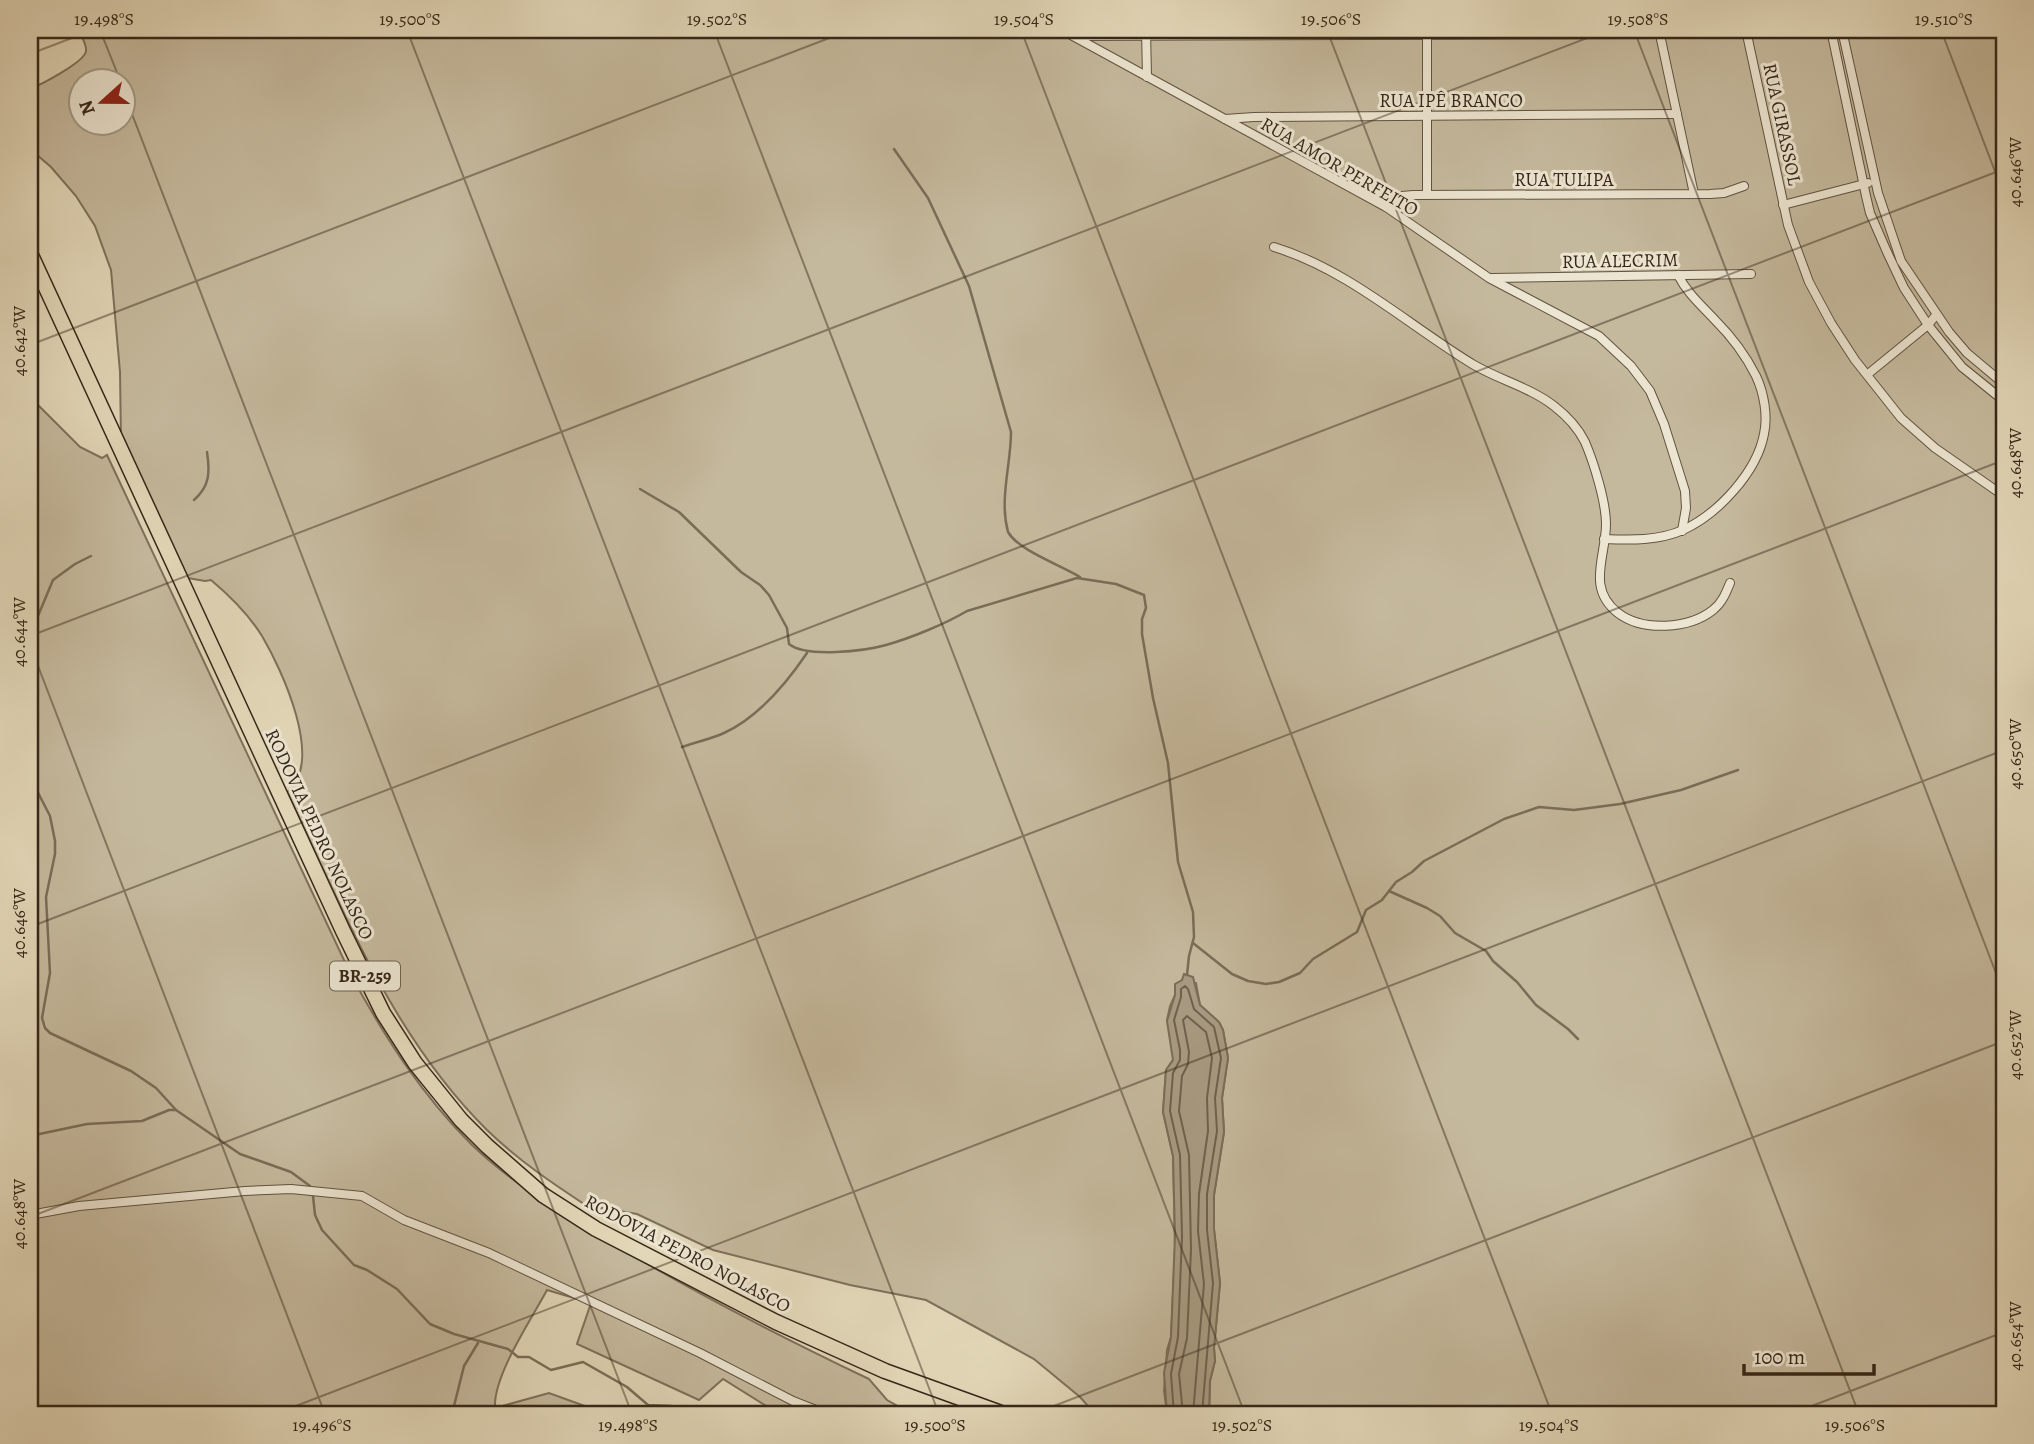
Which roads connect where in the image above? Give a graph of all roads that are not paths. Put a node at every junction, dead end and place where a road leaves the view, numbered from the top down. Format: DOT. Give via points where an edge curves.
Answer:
graph roads {
  1 [pos="1062,30"];
  2 [pos="1746,30"];
  3 [pos="1831,30"];
  4 [pos="1842,30"];
  5 [pos="1660,31"];
  6 [pos="1427,32"];
  7 [pos="1146,33"];
  8 [pos="1073,36"];
  9 [pos="1147,77"];
  10 [pos="1676,114"];
  11 [pos="1426,116"];
  12 [pos="1226,119"];
  13 [pos="1875,181"];
  14 [pos="1863,184"];
  15 [pos="1744,186"];
  16 [pos="1694,194"];
  17 [pos="1427,195"];
  18 [pos="1783,205"];
  19 [pos="1386,207"];
  20 [pos="1274,247"];
  21 [pos="30,253"];
  22 [pos="1751,274"];
  23 [pos="1678,275"];
  24 [pos="1489,278"];
  25 [pos="1936,315"];
  26 [pos="1928,326"];
  27 [pos="1868,374"];
  28 [pos="2004,384"];
  29 [pos="2004,401"];
  30 [pos="2004,496"];
  31 [pos="1682,531"];
  32 [pos="1604,539"];
  33 [pos="1730,583"];
  34 [pos="30,1215"];
  35 [pos="826,1414"];
  36 [pos="1004,1414"];
  1 -- 8 [label="street, RUA AMOR PERFEITO"];
  2 -- 18 [label="street, RUA GIRASSOL"];
  3 -- 14 [label="street"];
  4 -- 13 [label="street"];
  5 -- 6 [label="street"];
  5 -- 10 [label="street"];
  6 -- 7 [label="street"];
  6 -- 11 [label="street"];
  7 -- 8 [label="street"];
  7 -- 9 [label="street"];
  8 -- 9 [label="street, RUA AMOR PERFEITO"];
  9 -- 12 [label="street, RUA AMOR PERFEITO"];
  10 -- 11 [label="street, RUA IPÊ BRANCO"];
  10 -- 16 [label="street"];
  11 -- 12 [label="street, RUA IPÊ BRANCO"];
  11 -- 17 [label="street"];
  12 -- 19 [label="street, RUA AMOR PERFEITO"];
  13 -- 14 [label="street"];
  13 -- 25 [label="street" via="1901,261"];
  14 -- 18 [label="street"];
  14 -- 26 [label="street" via="1882,241"];
  15 -- 16 [label="street, RUA TULIPA" via="1724,193"];
  16 -- 17 [label="street, RUA TULIPA"];
  17 -- 19 [label="street, RUA TULIPA" via="1402,196"];
  18 -- 27 [label="street, RUA GIRASSOL" via="1809,282 1830,323"];
  19 -- 24 [label="street, RUA AMOR PERFEITO"];
  20 -- 32 [label="street" via="1300,255 1368,293 1475,365 1564,415 1584,440 1589,455 1606,523"];
  21 -- 36 [label="highway, RODOVIA PEDRO NOLASCO / BR-259" via="343,931 397,1037 441,1097 543,1195 596,1229 810,1338"];
  22 -- 23 [label="street, RUA ALECRIM"];
  23 -- 24 [label="street, RUA ALECRIM"];
  23 -- 31 [label="street" via="1744,354 1757,378 1765,416 1761,447 1745,475 1721,503"];
  24 -- 31 [label="street, RUA AMOR PERFEITO" via="1599,336 1631,366 1655,402 1685,491"];
  25 -- 26 [label="street"];
  25 -- 28 [label="street" via="1967,353"];
  26 -- 27 [label="street"];
  26 -- 29 [label="street" via="1962,367"];
  27 -- 30 [label="street, RUA GIRASSOL" via="1901,418"];
  31 -- 32 [label="street" via="1652,539"];
  32 -- 33 [label="street" via="1601,591 1617,612 1628,618 1652,625 1686,623 1713,610"];
  34 -- 35 [label="street" via="79,1206 245,1191 291,1189 362,1196 404,1220 489,1252"];
}
